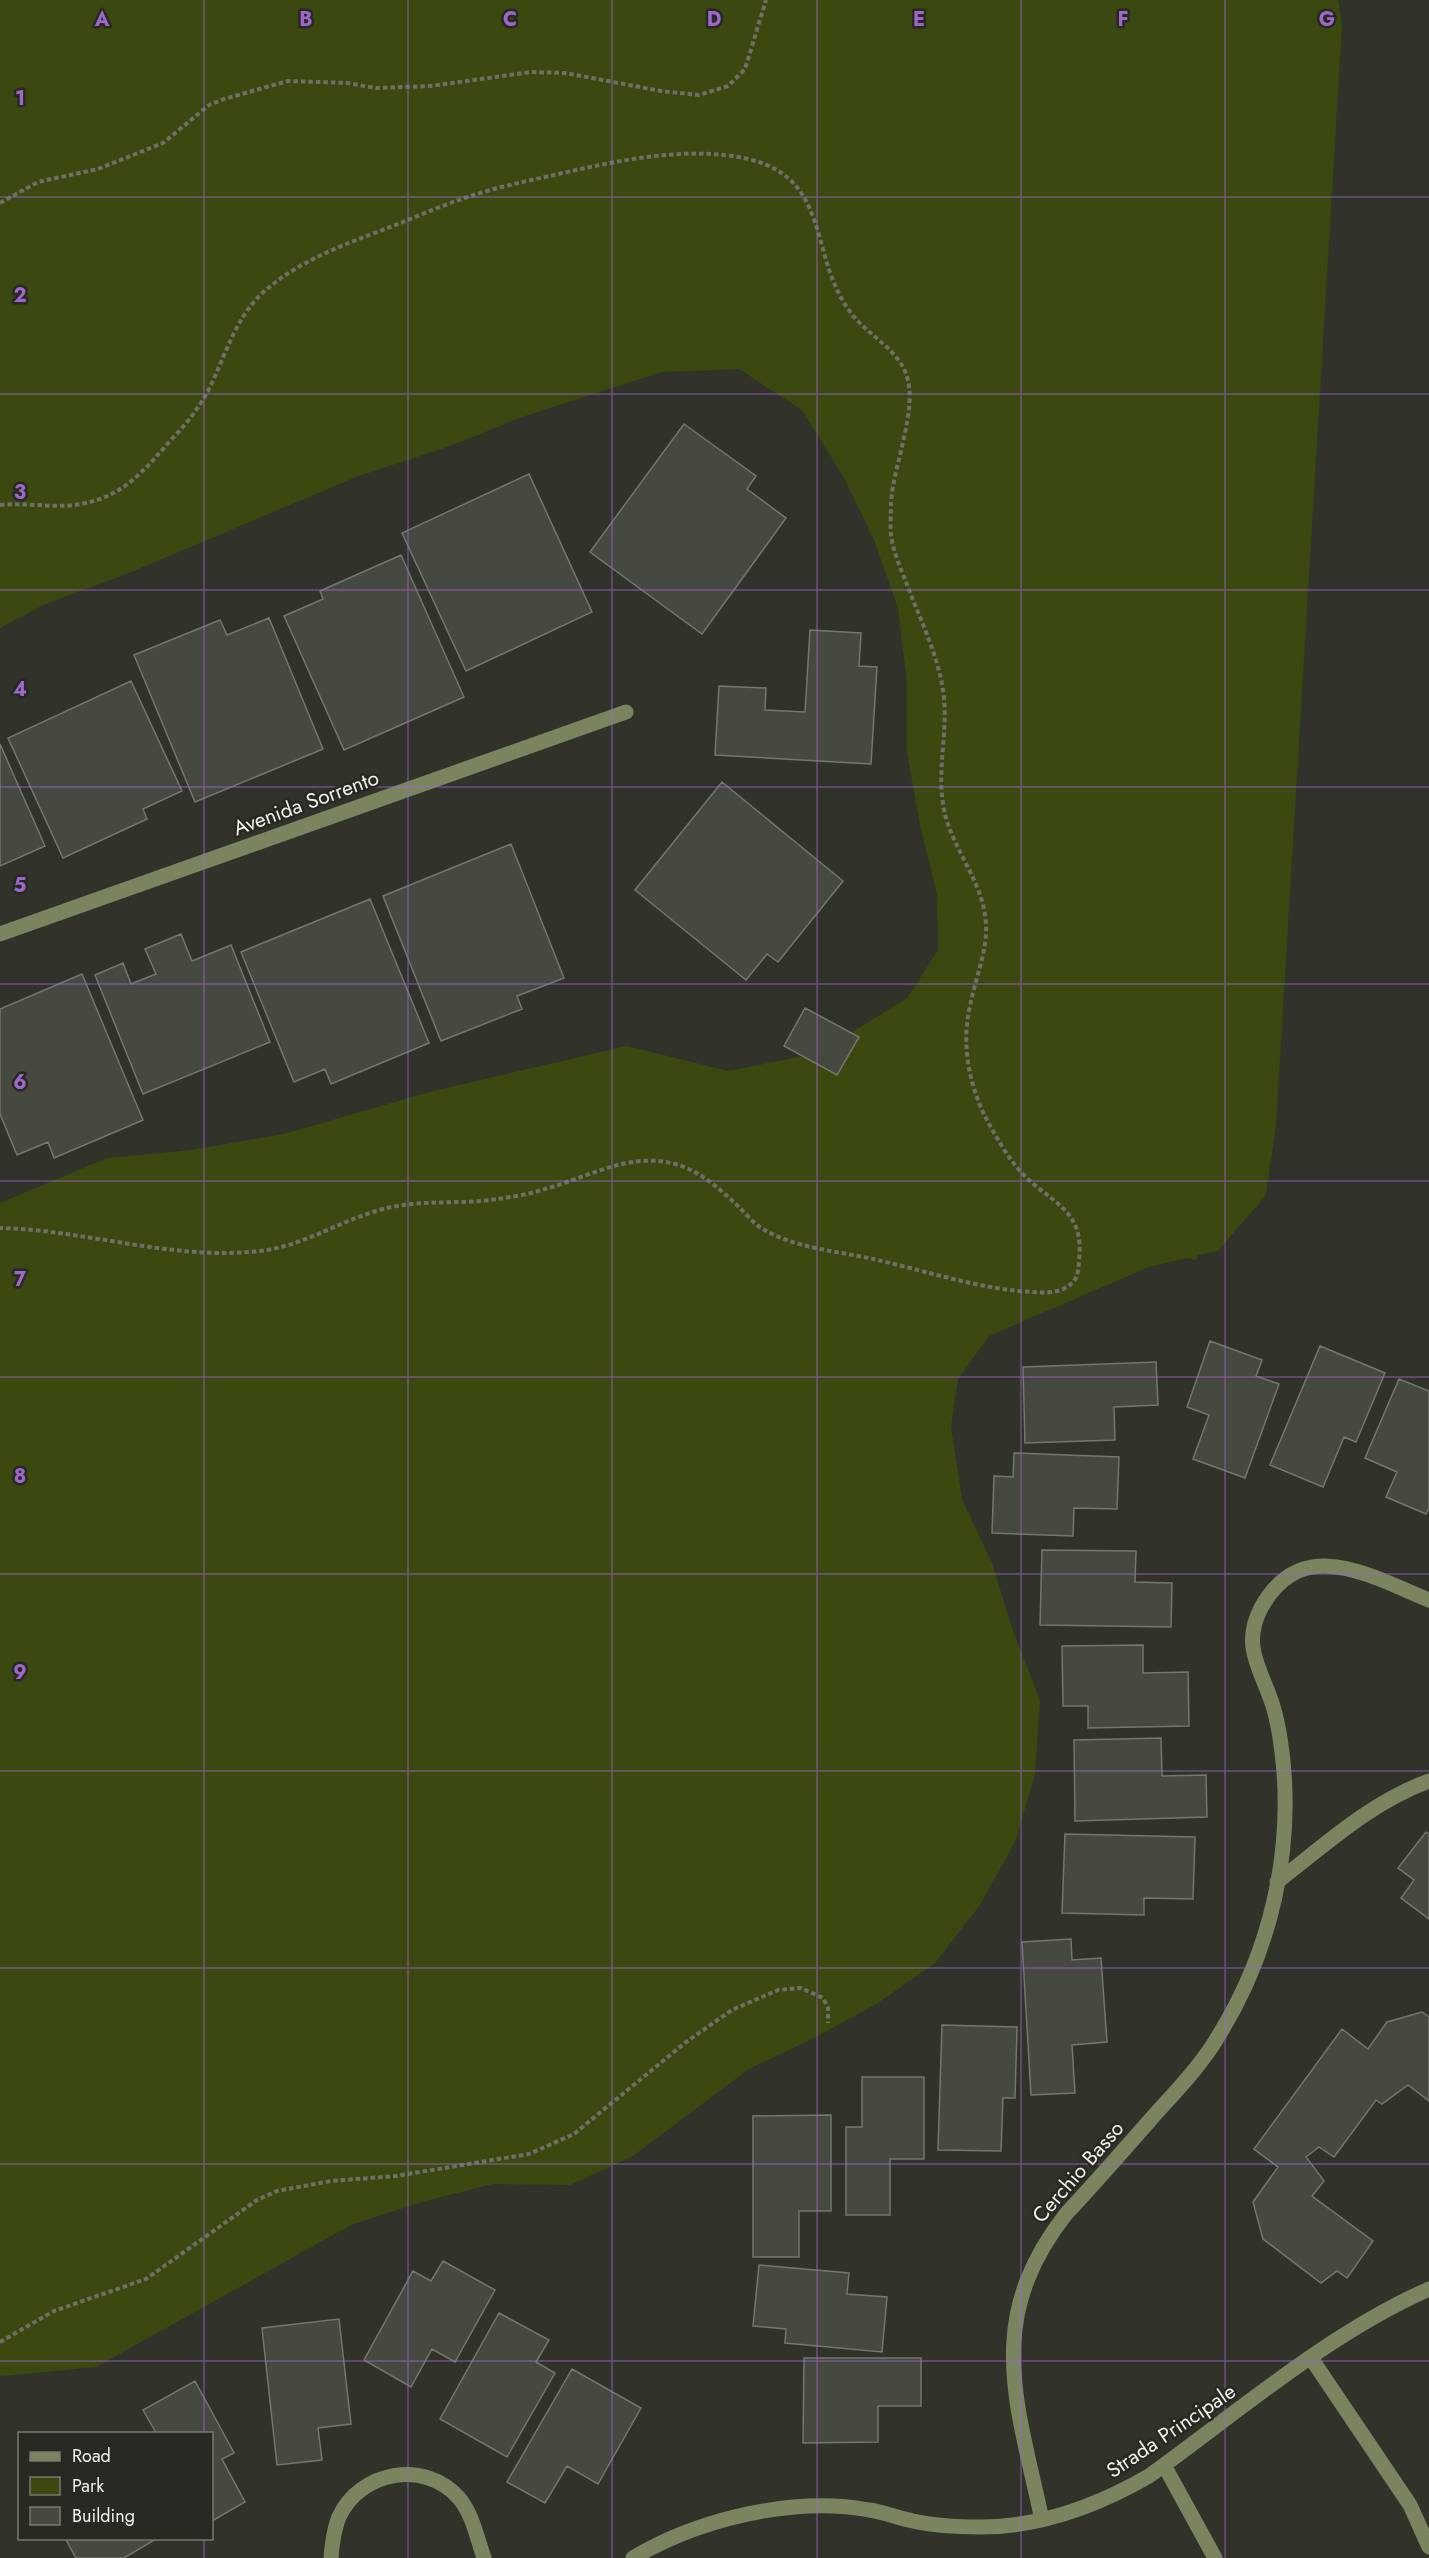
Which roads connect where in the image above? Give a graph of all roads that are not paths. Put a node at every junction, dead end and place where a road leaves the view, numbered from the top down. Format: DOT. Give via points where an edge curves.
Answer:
graph roads {
  1 [pos="626,712"];
  2 [pos="0,934"];
  3 [pos="1429,1600"];
  4 [pos="1429,1781"];
  5 [pos="1277,1882"];
  6 [pos="1429,2289"];
  7 [pos="1311,2358"];
  8 [pos="1164,2465"];
  9 [pos="1042,2520"];
  10 [pos="1429,2547"];
  11 [pos="331,2558"];
  12 [pos="484,2558"];
  13 [pos="633,2558"];
  14 [pos="1215,2558"];
  1 -- 2 [label="street, Avenida Sorrento"];
  3 -- 5 [label="street, Cerchio Basso" via="1348,1567 1330,1565 1286,1579 1262,1607 1255,1624 1253,1652 1273,1703 1285,1801"];
  4 -- 5 [label="street" via="1360,1817"];
  5 -- 9 [label="street, Cerchio Basso" via="1261,1947 1219,2036 1190,2076 1050,2235 1026,2283 1018,2308 1012,2361"];
  6 -- 7 [label="street, Strada Principale" via="1349,2331"];
  7 -- 8 [label="street, Strada Principale"];
  7 -- 10 [label="street" via="1410,2505"];
  8 -- 9 [label="street, Strada Principale" via="1118,2494"];
  8 -- 14 [label="street"];
  9 -- 13 [label="street, Strada Principale" via="959,2527 868,2510 776,2510 731,2518 687,2532"];
  11 -- 12 [label="street" via="339,2517 353,2496 382,2478 406,2474 431,2479 459,2498"];
}
